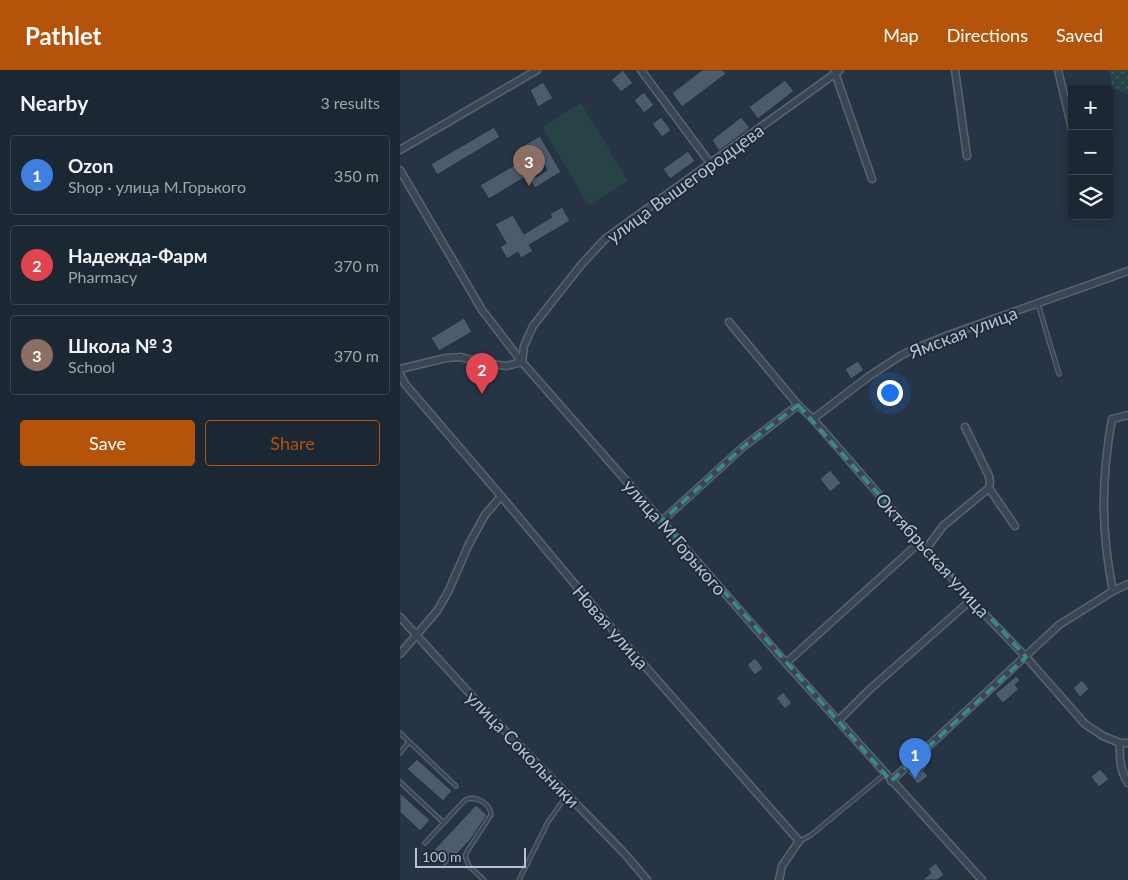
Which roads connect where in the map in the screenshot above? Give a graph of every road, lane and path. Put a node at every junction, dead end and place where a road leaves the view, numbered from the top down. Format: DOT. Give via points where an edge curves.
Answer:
graph roads {
  1 [pos="537,70"];
  2 [pos="641,70"];
  3 [pos="955,70"];
  4 [pos="1058,70"];
  5 [pos="837,71"];
  6 [pos="1068,112"];
  7 [pos="400,150"];
  8 [pos="966,156"];
  9 [pos="710,163"];
  10 [pos="400,170"];
  11 [pos="872,179"];
  12 [pos="1128,271"];
  13 [pos="1038,304"];
  14 [pos="729,322"];
  15 [pos="522,362"];
  16 [pos="400,369"];
  17 [pos="400,374"];
  18 [pos="1059,374"];
  19 [pos="798,405"];
  20 [pos="1128,416"];
  21 [pos="813,419"];
  22 [pos="965,427"];
  23 [pos="989,488"];
  24 [pos="502,496"];
  25 [pos="662,521"];
  26 [pos="1015,526"];
  27 [pos="920,542"];
  28 [pos="926,549"];
  29 [pos="1128,584"];
  30 [pos="1112,591"];
  31 [pos="971,600"];
  32 [pos="400,617"];
  33 [pos="417,635"];
  34 [pos="400,654"];
  35 [pos="1026,657"];
  36 [pos="786,663"];
  37 [pos="838,721"];
  38 [pos="400,733"];
  39 [pos="409,742"];
  40 [pos="1120,743"];
  41 [pos="1128,743"];
  42 [pos="400,753"];
  43 [pos="885,774"];
  44 [pos="891,781"];
  45 [pos="400,782"];
  46 [pos="1128,783"];
  47 [pos="456,786"];
  48 [pos="566,795"];
  49 [pos="444,823"];
  50 [pos="799,841"];
  51 [pos="425,843"];
  52 [pos="484,880"];
  53 [pos="519,880"];
  54 [pos="647,880"];
  55 [pos="780,880"];
  56 [pos="982,880"];
  1 -- 7 [label="street"];
  2 -- 9 [label="street"];
  3 -- 8 [label="street"];
  4 -- 6 [label="street"];
  5 -- 9 [label="street, улица Вышегородцева"];
  5 -- 11 [label="street"];
  9 -- 15 [label="street, улица Вышегородцева" via="624,224 587,258 533,326 524,346"];
  10 -- 15 [label="street, улица М.Горького" via="482,310"];
  12 -- 13 [label="street, Ямская улица"];
  13 -- 18 [label="lane"];
  13 -- 21 [label="street, Ямская улица" via="900,356"];
  14 -- 19 [label="street, Октябрьская улица"];
  15 -- 16 [label="street" via="507,366 461,357"];
  15 -- 25 [label="street, улица М.Горького"];
  17 -- 24 [label="street, Новая улица" via="405,384"];
  19 -- 21 [label="street, Октябрьская улица"];
  19 -- 25 [label="street" via="743,447"];
  20 -- 30 [label="street" via="1112,419 1106,451 1104,530"];
  21 -- 27 [label="street, Октябрьская улица"];
  22 -- 23 [label="street" via="988,476"];
  23 -- 26 [label="street"];
  23 -- 28 [label="street" via="943,526"];
  24 -- 33 [label="street" via="485,515 448,592"];
  24 -- 50 [label="street, Новая улица" via="614,631"];
  25 -- 36 [label="street, улица М.Горького"];
  27 -- 28 [label="street, Октябрьская улица"];
  27 -- 36 [label="street"];
  28 -- 31 [label="street, Октябрьская улица"];
  29 -- 30 [label="street"];
  30 -- 35 [label="street" via="1059,625"];
  31 -- 35 [label="street, Октябрьская улица"];
  31 -- 37 [label="street"];
  32 -- 33 [label="street, улица Сокольники"];
  33 -- 34 [label="street"];
  33 -- 48 [label="street, улица Сокольники"];
  35 -- 40 [label="street, Октябрьская улица" via="1086,724"];
  35 -- 44 [label="street"];
  36 -- 37 [label="street, улица М.Горького"];
  37 -- 43 [label="street, улица М.Горького"];
  38 -- 39 [label="lane"];
  39 -- 42 [label="lane"];
  39 -- 47 [label="lane"];
  40 -- 41 [label="street"];
  40 -- 46 [label="street" via="1118,757"];
  43 -- 44 [label="street, улица М.Горького"];
  43 -- 50 [label="lane"];
  44 -- 56 [label="street, улица М.Горького"];
  45 -- 49 [label="lane"];
  48 -- 53 [label="lane" via="544,828"];
  48 -- 54 [label="street, улица Сокольники" via="626,854"];
  49 -- 51 [label="lane"];
  49 -- 52 [label="lane" via="471,797 481,800 492,812 465,856 469,866"];
  50 -- 55 [label="street" via="782,866"];
}
